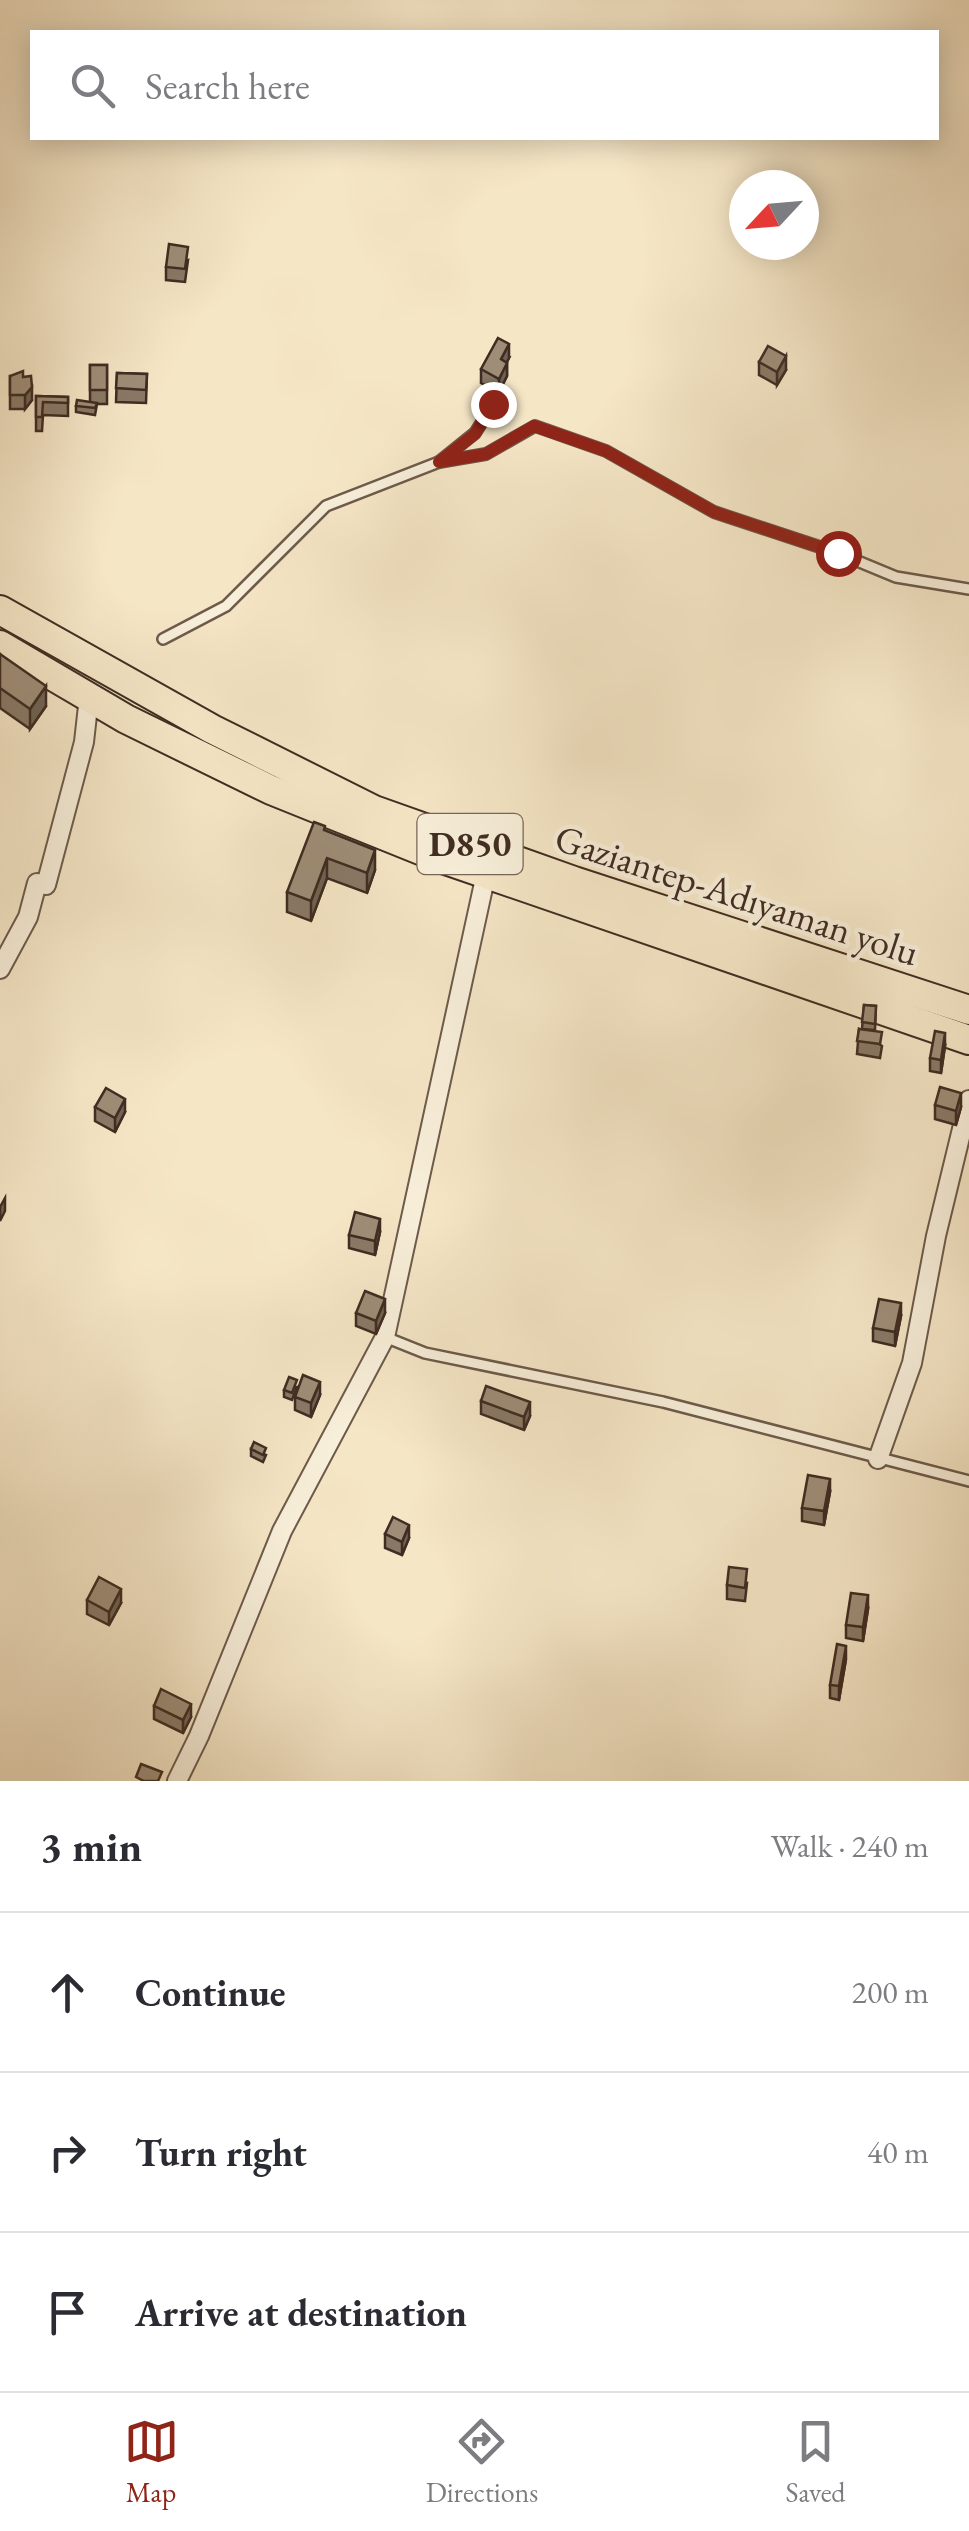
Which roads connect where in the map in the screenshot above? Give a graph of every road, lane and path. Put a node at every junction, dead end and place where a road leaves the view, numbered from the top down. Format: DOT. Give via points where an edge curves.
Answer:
graph roads {
  1 [pos="493,404"];
  2 [pos="439,462"];
  3 [pos="969,589"];
  4 [pos="0,610"];
  5 [pos="164,638"];
  6 [pos="0,646"];
  7 [pos="89,697"];
  8 [pos="486,874"];
  9 [pos="0,969"];
  10 [pos="969,1010"];
  11 [pos="969,1040"];
  12 [pos="969,1100"];
  13 [pos="385,1337"];
  14 [pos="878,1459"];
  15 [pos="969,1481"];
  16 [pos="177,1781"];
  1 -- 2 [label="lane" via="475,434"];
  2 -- 3 [label="lane" via="486,454 534,426 606,451 714,512 896,577"];
  2 -- 5 [label="lane" via="326,506 226,606"];
  4 -- 10 [label="highway, Gaziantep-Adıyaman yolu / D850" via="374,810"];
  6 -- 7 [label="highway, Gaziantep-Adıyaman yolu / D850"];
  7 -- 8 [label="highway, Gaziantep-Adıyaman yolu / D850" via="271,790"];
  7 -- 9 [label="street" via="84,742 46,885 37,883 28,917"];
  8 -- 11 [label="highway, Gaziantep-Adıyaman yolu / D850"];
  8 -- 13 [label="street"];
  12 -- 14 [label="street" via="912,1363"];
  13 -- 14 [label="lane" via="425,1353 663,1402"];
  13 -- 16 [label="street" via="282,1530"];
  14 -- 15 [label="lane"];
}
